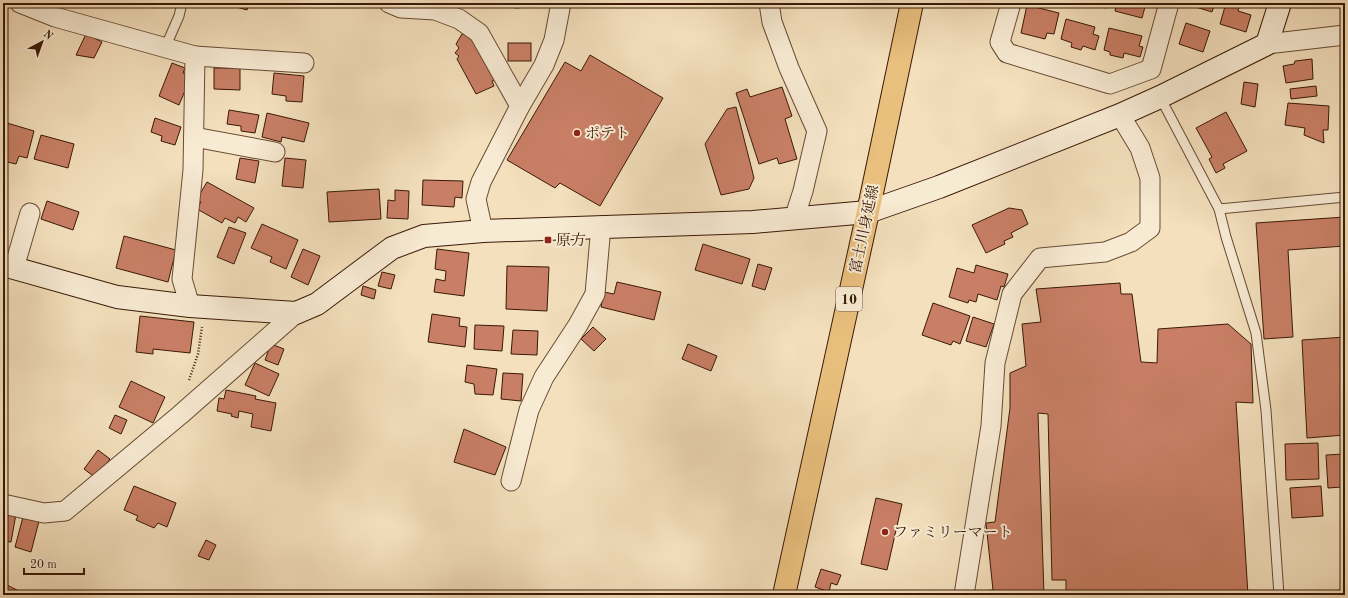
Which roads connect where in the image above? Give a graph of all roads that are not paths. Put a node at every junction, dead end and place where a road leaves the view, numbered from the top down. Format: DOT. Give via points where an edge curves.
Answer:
graph roads {
  1 [pos="20,3"];
  2 [pos="182,3"];
  3 [pos="390,3"];
  4 [pos="561,3"];
  5 [pos="769,3"];
  6 [pos="912,3"];
  7 [pos="1011,3"];
  8 [pos="1170,3"];
  9 [pos="1280,3"];
  10 [pos="56,10"];
  11 [pos="1345,35"];
  12 [pos="1267,44"];
  13 [pos="165,48"];
  14 [pos="194,56"];
  15 [pos="304,63"];
  16 [pos="1160,97"];
  17 [pos="520,106"];
  18 [pos="1120,115"];
  19 [pos="194,137"];
  20 [pos="275,152"];
  21 [pos="1345,197"];
  22 [pos="1219,209"];
  23 [pos="868,212"];
  24 [pos="30,213"];
  25 [pos="794,219"];
  26 [pos="601,226"];
  27 [pos="483,231"];
  28 [pos="9,266"];
  29 [pos="197,306"];
  30 [pos="296,313"];
  31 [pos="511,481"];
  32 [pos="3,504"];
  33 [pos="784,595"];
  34 [pos="964,595"];
  35 [pos="1278,595"];
  1 -- 10 [label="street"];
  2 -- 13 [label="lane"];
  3 -- 17 [label="street" via="401,8 435,10 459,19 479,33"];
  4 -- 17 [label="street" via="554,40 544,65"];
  5 -- 25 [label="street" via="772,22 789,68 817,132"];
  6 -- 23 [label="main road, 富士川身延線 / 10"];
  7 -- 8 [label="street" via="1000,42 1007,54 1110,84 1151,69"];
  9 -- 12 [label="street"];
  10 -- 13 [label="street"];
  11 -- 12 [label="street"];
  12 -- 16 [label="street"];
  13 -- 14 [label="street"];
  14 -- 15 [label="street"];
  14 -- 19 [label="street"];
  16 -- 18 [label="street"];
  16 -- 22 [label="lane"];
  17 -- 27 [label="street" via="481,182 476,199"];
  18 -- 23 [label="street" via="939,187"];
  18 -- 34 [label="street" via="1140,148 1150,178 1150,228 1131,242 1105,252 1040,258 1012,294 995,363 991,426"];
  19 -- 20 [label="street"];
  19 -- 29 [label="street" via="182,279"];
  21 -- 22 [label="lane"];
  22 -- 35 [label="lane" via="1256,333 1266,410"];
  23 -- 25 [label="street"];
  23 -- 33 [label="main road, 富士川身延線 / 10"];
  24 -- 28 [label="street"];
  25 -- 26 [label="street"];
  26 -- 27 [label="street"];
  26 -- 31 [label="street" via="595,294 544,377 529,410"];
  27 -- 30 [label="street" via="424,236 392,248 317,304"];
  28 -- 29 [label="street" via="117,297"];
  29 -- 30 [label="street"];
  30 -- 32 [label="street" via="65,511 44,514"];
}
